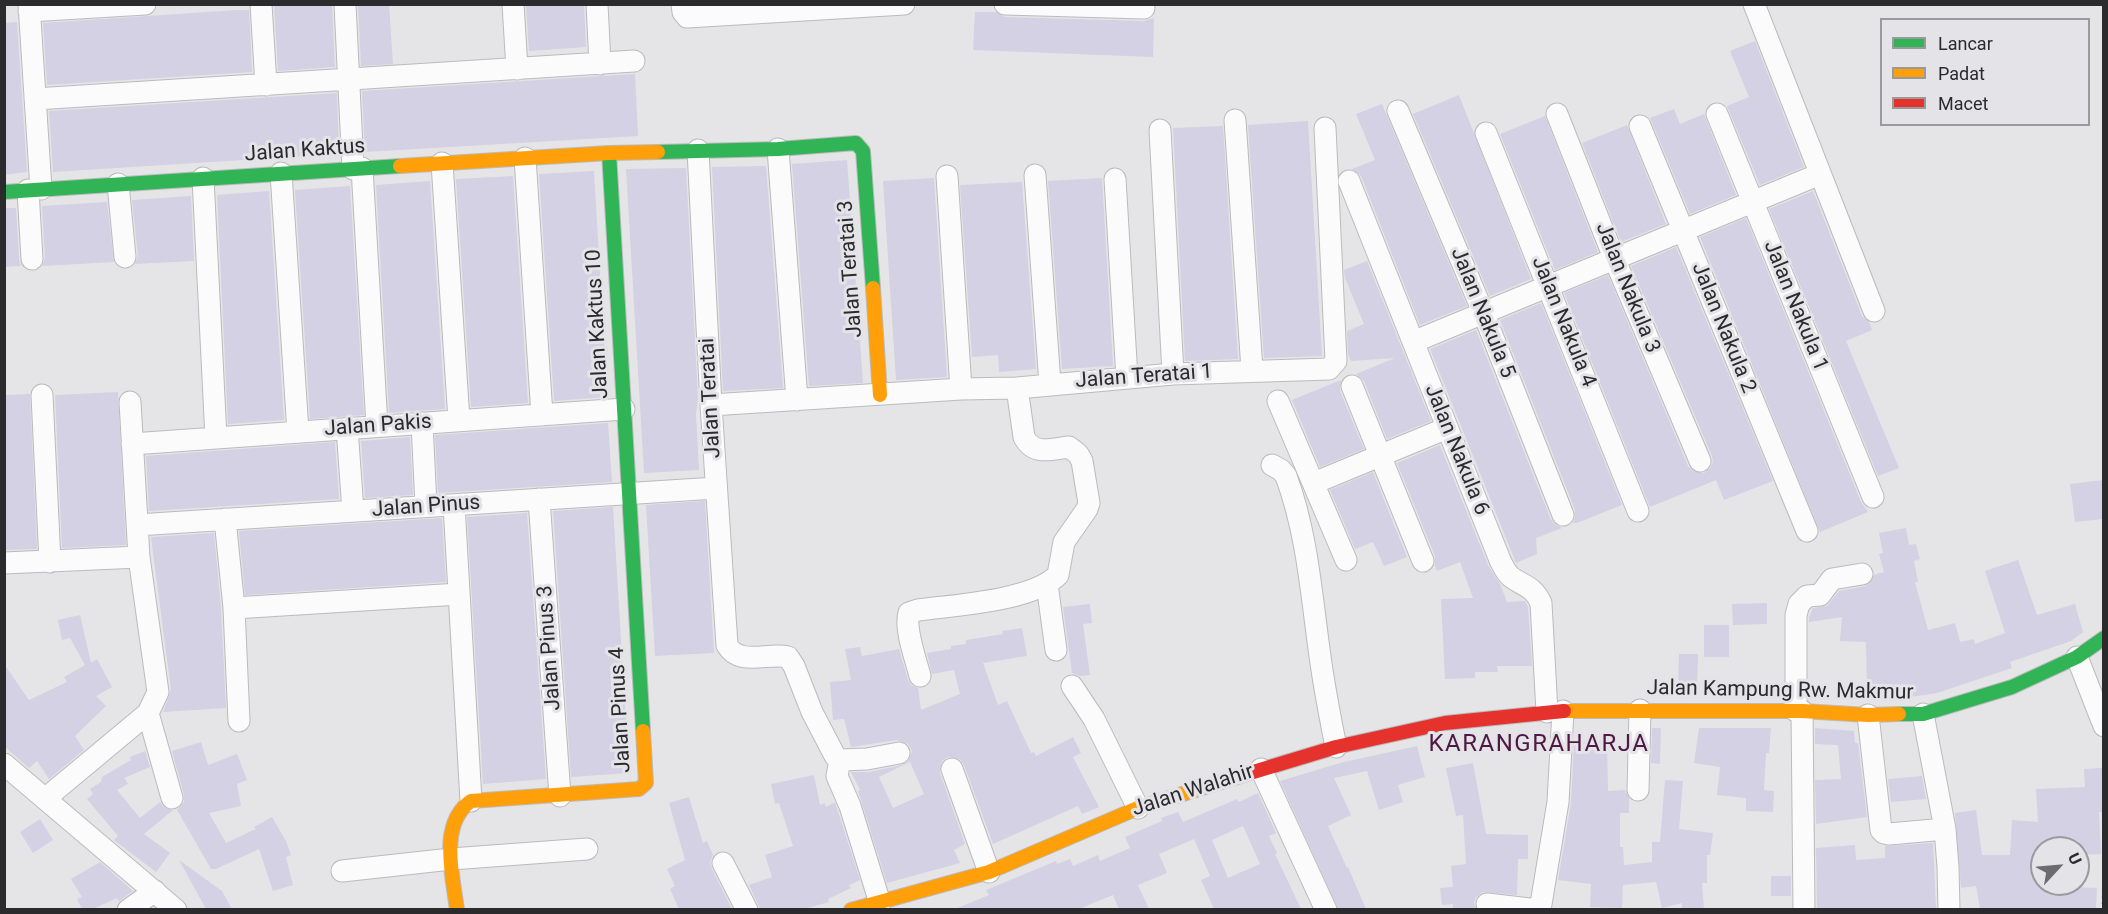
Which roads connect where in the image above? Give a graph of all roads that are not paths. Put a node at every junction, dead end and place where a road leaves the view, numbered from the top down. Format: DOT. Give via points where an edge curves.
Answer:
graph roads {
  1 [pos="145,4"];
  2 [pos="261,4"];
  3 [pos="345,4"];
  4 [pos="513,4"];
  5 [pos="597,4"];
  6 [pos="904,4"];
  7 [pos="1005,4"];
  8 [pos="1754,4"];
  9 [pos="844,6"];
  10 [pos="29,8"];
  11 [pos="1144,8"];
  12 [pos="765,9"];
  13 [pos="683,10"];
  14 [pos="634,61"];
  15 [pos="600,64"];
  16 [pos="517,69"];
  17 [pos="349,80"];
  18 [pos="266,85"];
  19 [pos="35,99"];
  20 [pos="1398,111"];
  21 [pos="1557,114"];
  22 [pos="1717,114"];
  23 [pos="1235,120"];
  24 [pos="1640,126"];
  25 [pos="1325,128"];
  26 [pos="1160,130"];
  27 [pos="1486,133"];
  28 [pos="856,143"];
  29 [pos="778,149"];
  30 [pos="698,150"];
  31 [pos="609,153"];
  32 [pos="525,158"];
  33 [pos="442,163"];
  34 [pos="358,169"];
  35 [pos="282,173"];
  36 [pos="1820,174"];
  37 [pos="1035,175"];
  38 [pos="947,176"];
  39 [pos="203,178"];
  40 [pos="1115,179"];
  41 [pos="1349,181"];
  42 [pos="118,184"];
  43 [pos="35,189"];
  44 [pos="4,192"];
  45 [pos="1752,202"];
  46 [pos="1682,231"];
  47 [pos="124,257"];
  48 [pos="1614,258"];
  49 [pos="32,259"];
  50 [pos="1548,286"];
  51 [pos="1874,311"];
  52 [pos="1483,312"];
  53 [pos="1413,342"];
  54 [pos="1252,370"];
  55 [pos="1173,374"];
  56 [pos="1127,378"];
  57 [pos="1050,384"];
  58 [pos="1352,386"];
  59 [pos="1017,388"];
  60 [pos="961,389"];
  61 [pos="42,395"];
  62 [pos="880,395"];
  63 [pos="797,400"];
  64 [pos="1278,401"];
  65 [pos="130,402"];
  66 [pos="711,405"];
  67 [pos="624,409"];
  68 [pos="542,415"];
  69 [pos="459,420"];
  70 [pos="422,423"];
  71 [pos="377,426"];
  72 [pos="347,428"];
  73 [pos="1447,428"];
  74 [pos="298,432"];
  75 [pos="216,438"];
  76 [pos="132,444"];
  77 [pos="1382,455"];
  78 [pos="1700,461"];
  79 [pos="1272,465"];
  80 [pos="1314,483"];
  81 [pos="716,488"];
  82 [pos="629,494"];
  83 [pos="1873,497"];
  84 [pos="539,499"];
  85 [pos="454,505"];
  86 [pos="426,507"];
  87 [pos="353,511"];
  88 [pos="1638,511"];
  89 [pos="1563,515"];
  90 [pos="225,519"];
  91 [pos="137,525"];
  92 [pos="1807,531"];
  93 [pos="139,557"];
  94 [pos="1346,561"];
  95 [pos="1423,561"];
  96 [pos="4,562"];
  97 [pos="50,562"];
  98 [pos="1862,574"];
  99 [pos="1047,585"];
  100 [pos="459,594"];
  101 [pos="234,608"];
  102 [pos="2103,638"];
  103 [pos="1056,650"];
  104 [pos="2077,657"];
  105 [pos="920,676"];
  106 [pos="1072,686"];
  107 [pos="1640,710"];
  108 [pos="1799,711"];
  109 [pos="1555,712"];
  110 [pos="148,713"];
  111 [pos="1923,714"];
  112 [pos="1868,715"];
  113 [pos="239,721"];
  114 [pos="2103,726"];
  115 [pos="1336,747"];
  116 [pos="899,753"];
  117 [pos="840,760"];
  118 [pos="4,764"];
  119 [pos="1261,769"];
  120 [pos="952,770"];
  121 [pos="1638,790"];
  122 [pos="560,796"];
  123 [pos="46,798"];
  124 [pos="172,798"];
  125 [pos="471,801"];
  126 [pos="1138,808"];
  127 [pos="1945,829"];
  128 [pos="587,849"];
  129 [pos="452,859"];
  130 [pos="723,863"];
  131 [pos="342,871"];
  132 [pos="989,872"];
  133 [pos="155,891"];
  134 [pos="1487,904"];
  135 [pos="875,906"];
  136 [pos="128,909"];
  137 [pos="176,909"];
  138 [pos="458,909"];
  139 [pos="747,909"];
  140 [pos="850,909"];
  141 [pos="1326,909"];
  142 [pos="1539,909"];
  143 [pos="1804,909"];
  144 [pos="1949,909"];
  1 -- 10 [label="street"];
  2 -- 18 [label="street"];
  3 -- 17 [label="street"];
  4 -- 16 [label="street"];
  5 -- 15 [label="street"];
  6 -- 9 [label="street"];
  7 -- 11 [label="street"];
  8 -- 36 [label="street"];
  9 -- 12 [label="street"];
  10 -- 19 [label="street"];
  12 -- 13 [label="street"];
  14 -- 15 [label="street"];
  15 -- 16 [label="street"];
  16 -- 17 [label="street"];
  17 -- 18 [label="street"];
  17 -- 34 [label="street"];
  18 -- 19 [label="street"];
  19 -- 43 [label="street"];
  20 -- 52 [label="street, Jalan Nakula 5"];
  21 -- 48 [label="street, Jalan Nakula 3"];
  22 -- 45 [label="street, Jalan Nakula 1"];
  23 -- 54 [label="street"];
  24 -- 46 [label="street, Jalan Nakula 2"];
  25 -- 54 [label="street, Jalan Teratai 1" via="1336,361 1329,369"];
  26 -- 55 [label="street"];
  27 -- 50 [label="street, Jalan Nakula 4"];
  28 -- 29 [label="street, Jalan Kaktus"];
  28 -- 62 [label="street, Jalan Teratai 3" via="863,151 866,178"];
  29 -- 30 [label="street, Jalan Kaktus"];
  29 -- 63 [label="street"];
  30 -- 31 [label="street, Jalan Kaktus"];
  30 -- 66 [label="street, Jalan Teratai"];
  31 -- 32 [label="street, Jalan Kaktus"];
  31 -- 67 [label="street, Jalan Kaktus 10"];
  32 -- 33 [label="street, Jalan Kaktus"];
  32 -- 68 [label="street"];
  33 -- 34 [label="street, Jalan Kaktus"];
  33 -- 69 [label="street"];
  34 -- 35 [label="street, Jalan Kaktus"];
  34 -- 71 [label="street"];
  35 -- 39 [label="street, Jalan Kaktus"];
  35 -- 74 [label="street"];
  36 -- 45 [label="street"];
  36 -- 51 [label="street"];
  37 -- 57 [label="street"];
  38 -- 60 [label="street"];
  39 -- 42 [label="street, Jalan Kaktus"];
  39 -- 75 [label="street"];
  40 -- 56 [label="street"];
  41 -- 53 [label="street, Jalan Nakula 6"];
  42 -- 43 [label="street, Jalan Kaktus"];
  42 -- 47 [label="street"];
  43 -- 44 [label="street, Jalan Kaktus"];
  43 -- 49 [label="street"];
  45 -- 46 [label="street"];
  45 -- 83 [label="street, Jalan Nakula 1"];
  46 -- 48 [label="street"];
  46 -- 92 [label="street, Jalan Nakula 2"];
  48 -- 50 [label="street"];
  48 -- 78 [label="street, Jalan Nakula 3"];
  50 -- 52 [label="street"];
  50 -- 88 [label="street, Jalan Nakula 4"];
  52 -- 53 [label="street"];
  52 -- 89 [label="street, Jalan Nakula 5"];
  53 -- 73 [label="street, Jalan Nakula 6"];
  54 -- 55 [label="street, Jalan Teratai 1"];
  55 -- 56 [label="street, Jalan Teratai 1"];
  56 -- 57 [label="street, Jalan Teratai 1"];
  57 -- 59 [label="street, Jalan Teratai 1"];
  58 -- 77 [label="street"];
  59 -- 60 [label="street, Jalan Teratai 1"];
  59 -- 99 [label="street" via="1027,444 1040,450 1069,447 1078,454 1089,498 1087,509 1064,542 1058,575"];
  60 -- 62 [label="street, Jalan Teratai 1"];
  61 -- 97 [label="street"];
  62 -- 63 [label="street, Jalan Teratai 1"];
  63 -- 66 [label="street, Jalan Teratai 1"];
  64 -- 80 [label="street"];
  65 -- 76 [label="street"];
  66 -- 81 [label="street, Jalan Teratai"];
  67 -- 68 [label="street, Jalan Pakis"];
  67 -- 82 [label="street, Jalan Kaktus 10"];
  68 -- 69 [label="street, Jalan Pakis"];
  69 -- 70 [label="street, Jalan Pakis"];
  70 -- 71 [label="street, Jalan Pakis"];
  70 -- 86 [label="street"];
  71 -- 72 [label="street, Jalan Pakis"];
  72 -- 74 [label="street, Jalan Pakis"];
  72 -- 87 [label="street"];
  73 -- 77 [label="street"];
  73 -- 109 [label="street, Jalan Nakula 6" via="1500,560 1510,576 1529,586 1541,603"];
  74 -- 75 [label="street, Jalan Pakis"];
  75 -- 76 [label="street, Jalan Pakis"];
  76 -- 91 [label="street"];
  77 -- 80 [label="street"];
  77 -- 95 [label="street"];
  79 -- 115 [label="street" via="1286,476 1298,521"];
  80 -- 94 [label="street"];
  81 -- 82 [label="street, Jalan Pinus"];
  81 -- 117 [label="street, Jalan Teratai" via="727,645 740,656 788,657 812,712"];
  82 -- 84 [label="street, Jalan Pinus"];
  82 -- 122 [label="street, Jalan Pinus 4" via="646,783 639,789"];
  84 -- 85 [label="street, Jalan Pinus"];
  84 -- 122 [label="street, Jalan Pinus 3"];
  85 -- 86 [label="street, Jalan Pinus"];
  85 -- 100 [label="street"];
  86 -- 87 [label="street, Jalan Pinus"];
  87 -- 90 [label="street, Jalan Pinus"];
  90 -- 91 [label="street, Jalan Pinus"];
  90 -- 101 [label="street"];
  91 -- 93 [label="street"];
  93 -- 97 [label="street"];
  93 -- 110 [label="street" via="158,692"];
  96 -- 97 [label="street"];
  98 -- 108 [label="street" via="1832,579 1820,595 1807,596 1799,604"];
  99 -- 103 [label="street"];
  99 -- 105 [label="street" via="1016,596 909,613"];
  100 -- 101 [label="street"];
  100 -- 125 [label="street"];
  101 -- 113 [label="street"];
  102 -- 104 [label="street, Jalan Kampung Rw. Makmur"];
  104 -- 111 [label="street, Jalan Kampung Rw. Makmur" via="2012,687"];
  104 -- 114 [label="street"];
  106 -- 126 [label="street" via="1094,719"];
  107 -- 108 [label="street, Jalan Kampung Rw. Makmur"];
  107 -- 109 [label="street, Jalan Kampung Rw. Makmur"];
  107 -- 121 [label="street"];
  108 -- 112 [label="street, Jalan Kampung Rw. Makmur"];
  108 -- 143 [label="street"];
  109 -- 115 [label="street, Jalan Walahir" via="1445,723"];
  109 -- 142 [label="street, Jalan Nakula 6" via="1558,802"];
  110 -- 123 [label="street"];
  110 -- 124 [label="street"];
  111 -- 112 [label="street, Jalan Kampung Rw. Makmur"];
  111 -- 127 [label="street"];
  112 -- 127 [label="street" via="1881,830 1889,834"];
  115 -- 119 [label="street, Jalan Walahir"];
  116 -- 117 [label="street"];
  117 -- 135 [label="street" via="837,776 850,806"];
  118 -- 123 [label="street"];
  119 -- 126 [label="street, Jalan Walahir"];
  119 -- 141 [label="street"];
  120 -- 132 [label="street"];
  122 -- 125 [label="street, Jalan Pinus 4"];
  123 -- 133 [label="street"];
  125 -- 129 [label="street" via="456,813 452,825"];
  126 -- 132 [label="street, Jalan Walahir"];
  127 -- 144 [label="street"];
  128 -- 129 [label="street"];
  129 -- 131 [label="street"];
  129 -- 138 [label="street"];
  130 -- 139 [label="street"];
  132 -- 135 [label="street, Jalan Walahir"];
  133 -- 136 [label="street"];
  133 -- 137 [label="street"];
  134 -- 142 [label="street"];
  135 -- 140 [label="street, Jalan Walahir"];
}
